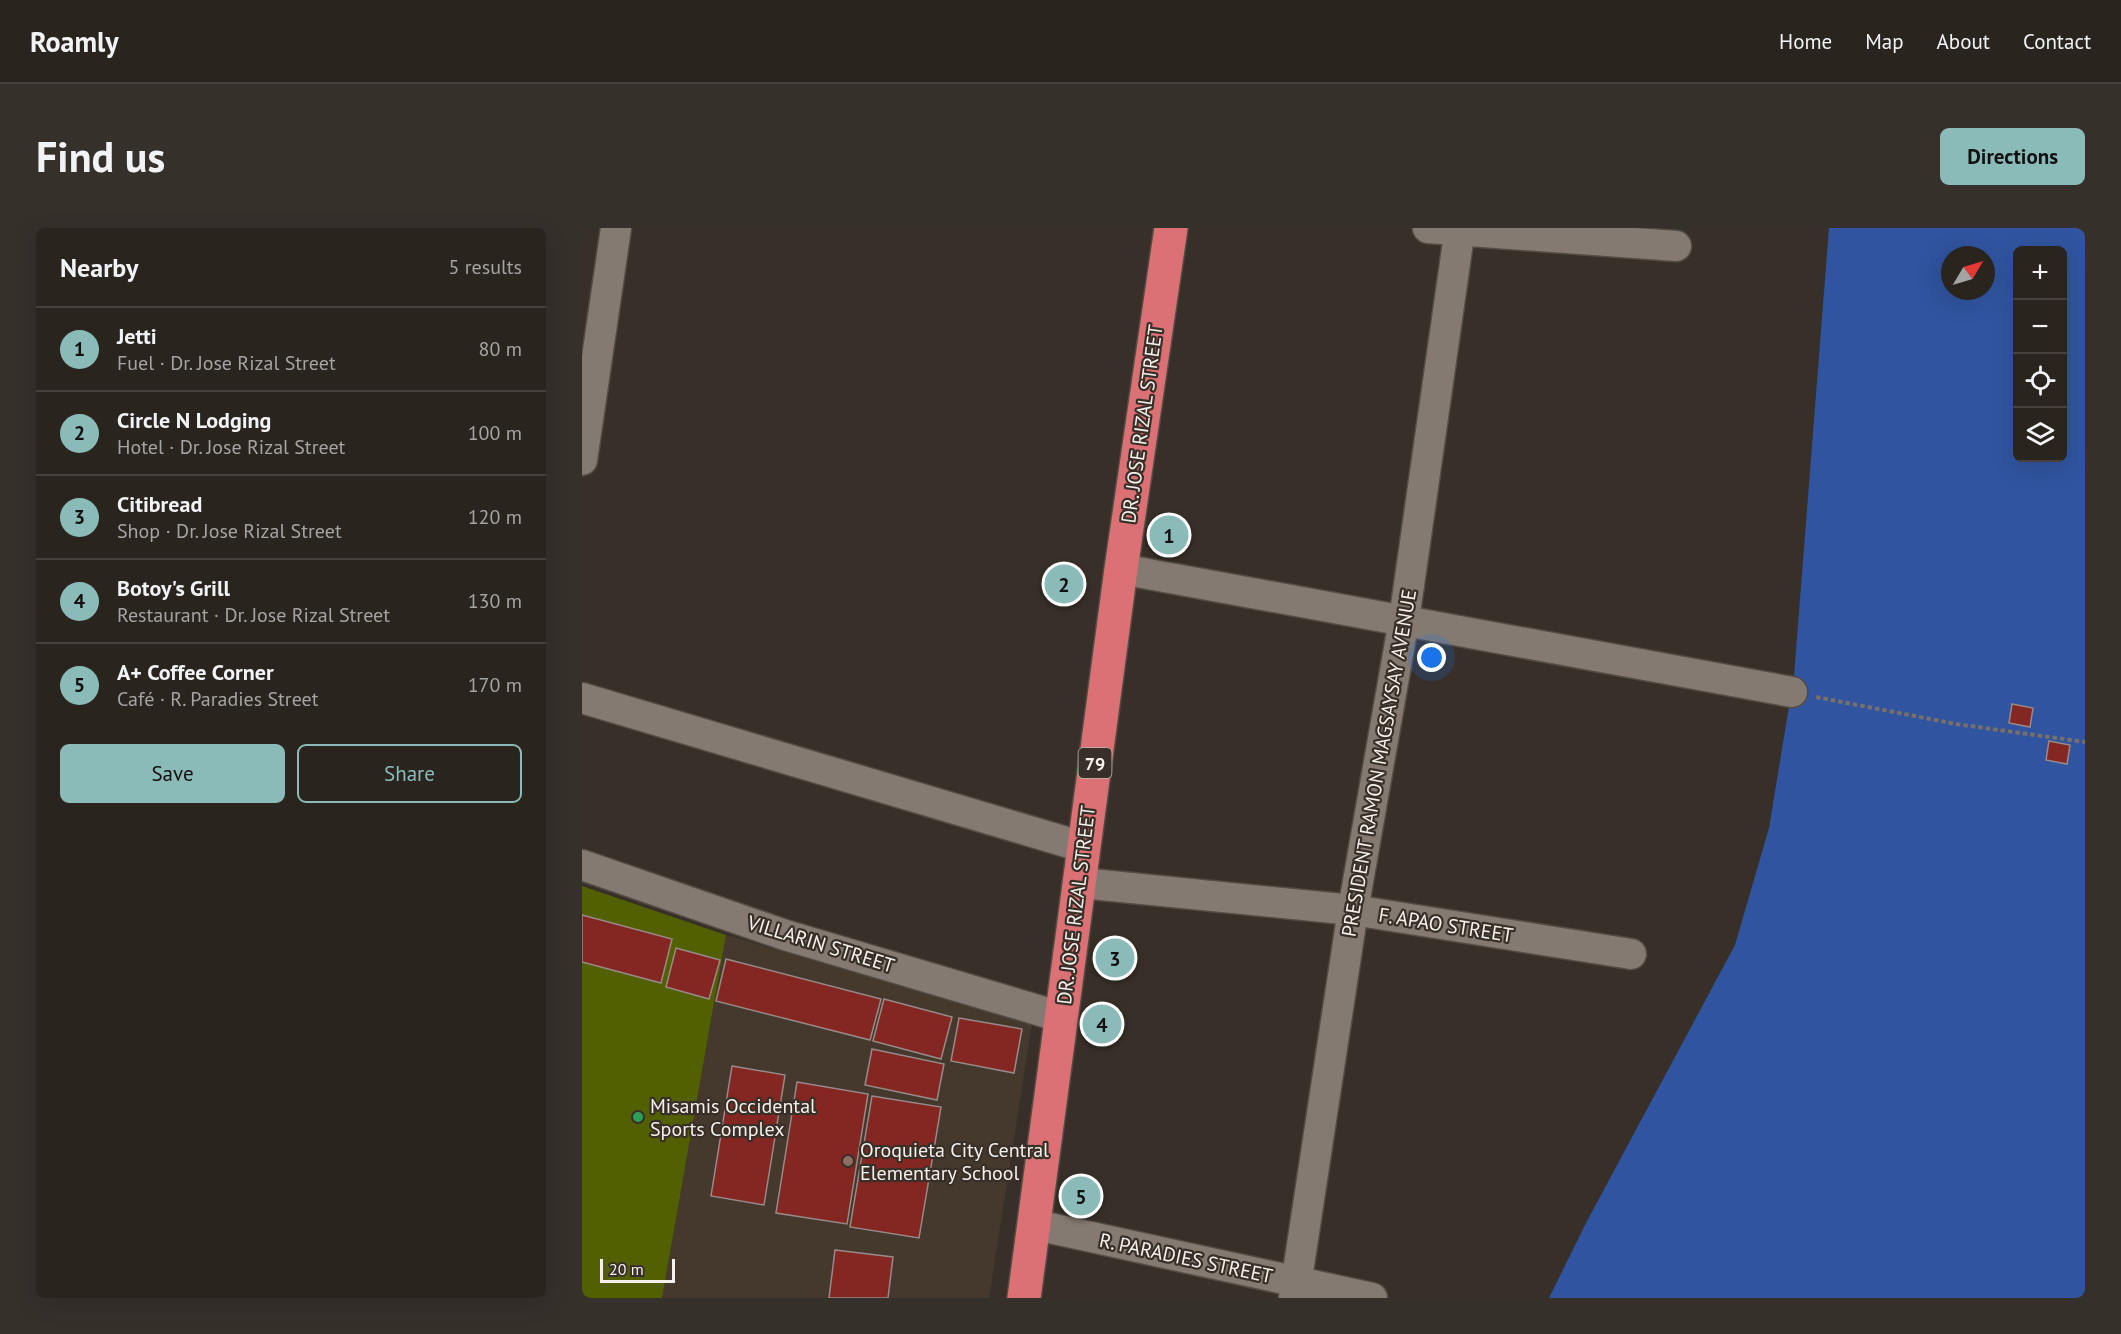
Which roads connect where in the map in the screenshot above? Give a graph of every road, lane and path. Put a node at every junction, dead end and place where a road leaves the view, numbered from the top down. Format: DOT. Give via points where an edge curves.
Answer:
graph roads {
  1 [pos="616,228"];
  2 [pos="1171,228"];
  3 [pos="1428,228"];
  4 [pos="1460,230"];
  5 [pos="1676,246"];
  6 [pos="582,460"];
  7 [pos="1121,568"];
  8 [pos="1404,620"];
  9 [pos="1792,692"];
  10 [pos="582,698"];
  11 [pos="2085,742"];
  12 [pos="1083,847"];
  13 [pos="582,865"];
  14 [pos="1081,883"];
  15 [pos="1353,910"];
  16 [pos="1631,954"];
  17 [pos="1061,1017"];
  18 [pos="1036,1225"];
  19 [pos="1295,1290"];
  20 [pos="1024,1298"];
  21 [pos="1372,1298"];
  1 -- 6 [label="street"];
  2 -- 7 [label="highway, DR. JOSE RIZAL STREET / 79"];
  3 -- 4 [label="street"];
  4 -- 5 [label="street"];
  4 -- 8 [label="street, PRESIDENT RAMON MAGSAYSAY AVENUE"];
  7 -- 8 [label="street"];
  7 -- 12 [label="highway, DR. JOSE RIZAL STREET / 79"];
  8 -- 9 [label="street"];
  8 -- 15 [label="street, PRESIDENT RAMON MAGSAYSAY AVENUE"];
  9 -- 11 [label="path" via="1956,724"];
  10 -- 12 [label="street"];
  12 -- 14 [label="highway, DR. JOSE RIZAL STREET / 79"];
  13 -- 17 [label="street, VILLARIN STREET" via="784,934"];
  14 -- 15 [label="street, F. APAO STREET"];
  14 -- 17 [label="highway, DR. JOSE RIZAL STREET / 79"];
  15 -- 16 [label="street, F. APAO STREET"];
  15 -- 19 [label="street, PRESIDENT RAMON MAGSAYSAY AVENUE"];
  17 -- 18 [label="highway, DR. JOSE RIZAL STREET / 79"];
  18 -- 19 [label="street, R. PARADIES STREET"];
  18 -- 20 [label="highway, DR. JOSE RIZAL STREET / 79"];
  19 -- 21 [label="street, R. PARADIES STREET"];
}
